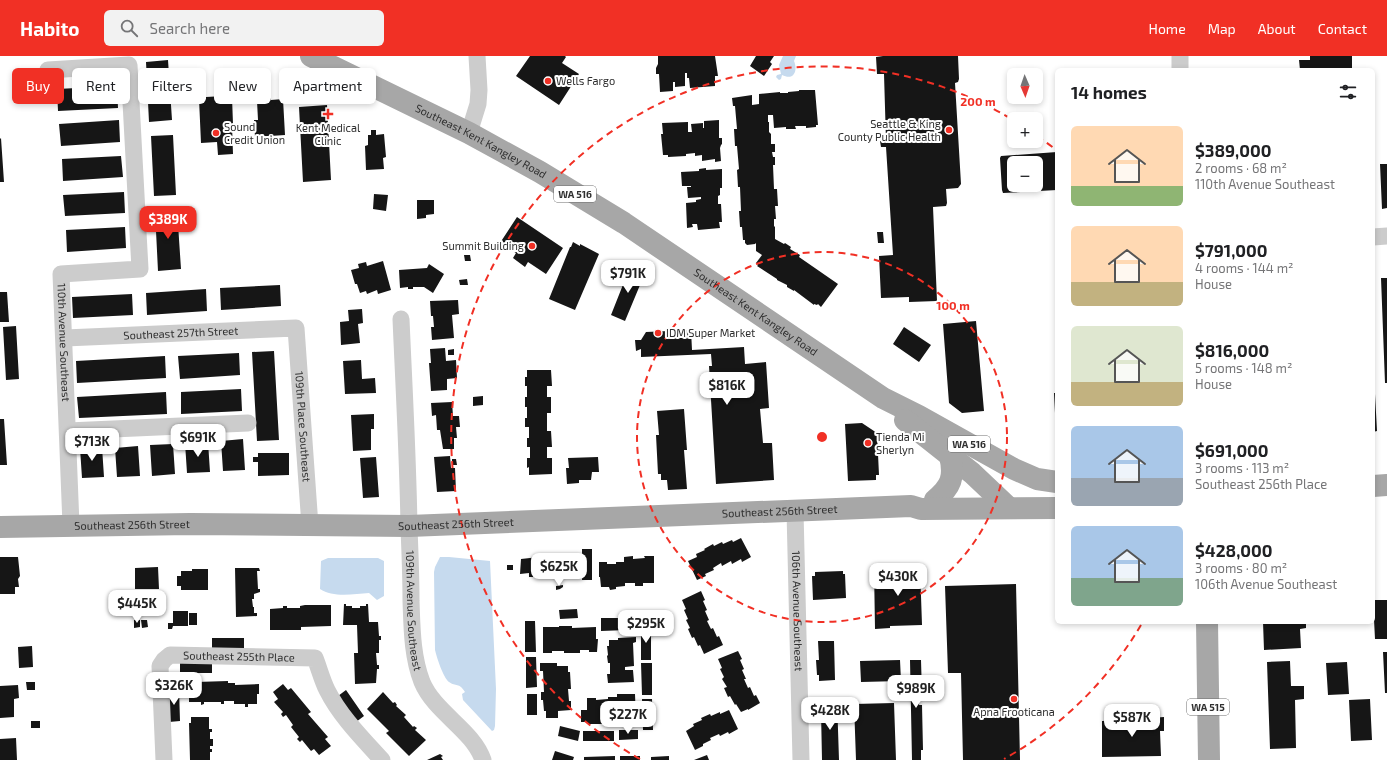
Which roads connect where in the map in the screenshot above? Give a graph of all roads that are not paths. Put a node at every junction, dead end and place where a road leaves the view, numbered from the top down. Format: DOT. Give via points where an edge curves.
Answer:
graph roads {
  1 [pos="311,56"];
  2 [pos="477,56"];
  3 [pos="1180,56"];
  4 [pos="102,61"];
  5 [pos="60,68"];
  6 [pos="1180,68"];
  7 [pos="469,133"];
  8 [pos="1375,236"];
  9 [pos="1387,236"];
  10 [pos="401,319"];
  11 [pos="296,328"];
  12 [pos="65,338"];
  13 [pos="883,398"];
  14 [pos="248,422"];
  15 [pos="910,424"];
  16 [pos="68,431"];
  17 [pos="972,446"];
  18 [pos="950,456"];
  19 [pos="1055,482"];
  20 [pos="1387,485"];
  21 [pos="1375,486"];
  22 [pos="1055,495"];
  23 [pos="935,500"];
  24 [pos="1004,503"];
  25 [pos="911,506"];
  26 [pos="1055,508"];
  27 [pos="796,511"];
  28 [pos="71,526"];
  29 [pos="310,526"];
  30 [pos="410,526"];
  31 [pos="0,527"];
  32 [pos="1207,624"];
  33 [pos="164,760"];
  34 [pos="382,760"];
  35 [pos="483,760"];
  36 [pos="801,760"];
  37 [pos="1209,760"];
  1 -- 7 [label="main road, Southeast Kent Kangley Road / WA 516"];
  2 -- 7 [label="street" via="478,104"];
  3 -- 6 [label="street"];
  4 -- 5 [label="street"];
  4 -- 12 [label="street, 110th Avenue Southeast" via="129,65 140,269 62,274"];
  7 -- 13 [label="main road, Southeast Kent Kangley Road / WA 516" via="540,172 624,224"];
  8 -- 9 [label="street"];
  10 -- 30 [label="street, 109th Avenue Southeast"];
  11 -- 12 [label="street, Southeast 257th Street"];
  11 -- 29 [label="street, 109th Place Southeast"];
  12 -- 16 [label="street, 110th Avenue Southeast"];
  13 -- 15 [label="main road, Southeast Kent Kangley Road / WA 516"];
  13 -- 17 [label="main road, Southeast Kent Kangley Road / WA 516"];
  14 -- 16 [label="street"];
  15 -- 17 [label="main road" via="918,423 963,449"];
  15 -- 18 [label="main road, Southeast Kent Kangley Road / WA 516"];
  16 -- 28 [label="street, 110th Avenue Southeast"];
  17 -- 19 [label="main road, Southeast Kent Kangley Road / WA 516" via="1037,479"];
  18 -- 23 [label="main road" via="950,484"];
  18 -- 24 [label="main road, Southeast Kent Kangley Road / WA 516"];
  20 -- 21 [label="main road"];
  22 -- 24 [label="main road, Southeast 256th Street"];
  23 -- 24 [label="main road, Southeast 256th Street"];
  23 -- 25 [label="main road, Southeast 256th Street" via="921,500"];
  24 -- 25 [label="main road, Southeast 256th Street" via="922,509"];
  24 -- 26 [label="main road, Southeast 256th Street"];
  25 -- 27 [label="main road, Southeast 256th Street"];
  27 -- 30 [label="main road, Southeast 256th Street"];
  27 -- 36 [label="street, 106th Avenue Southeast"];
  28 -- 29 [label="main road, Southeast 256th Street"];
  28 -- 31 [label="main road, Southeast 256th Street"];
  29 -- 30 [label="main road, Southeast 256th Street"];
  30 -- 35 [label="street, 109th Avenue Southeast" via="412,646 422,682 441,710 473,743"];
  32 -- 37 [label="main road, WA 515"];
  33 -- 34 [label="street, Southeast 255th Place" via="160,666 170,655 315,658 327,690 336,704"];
}
